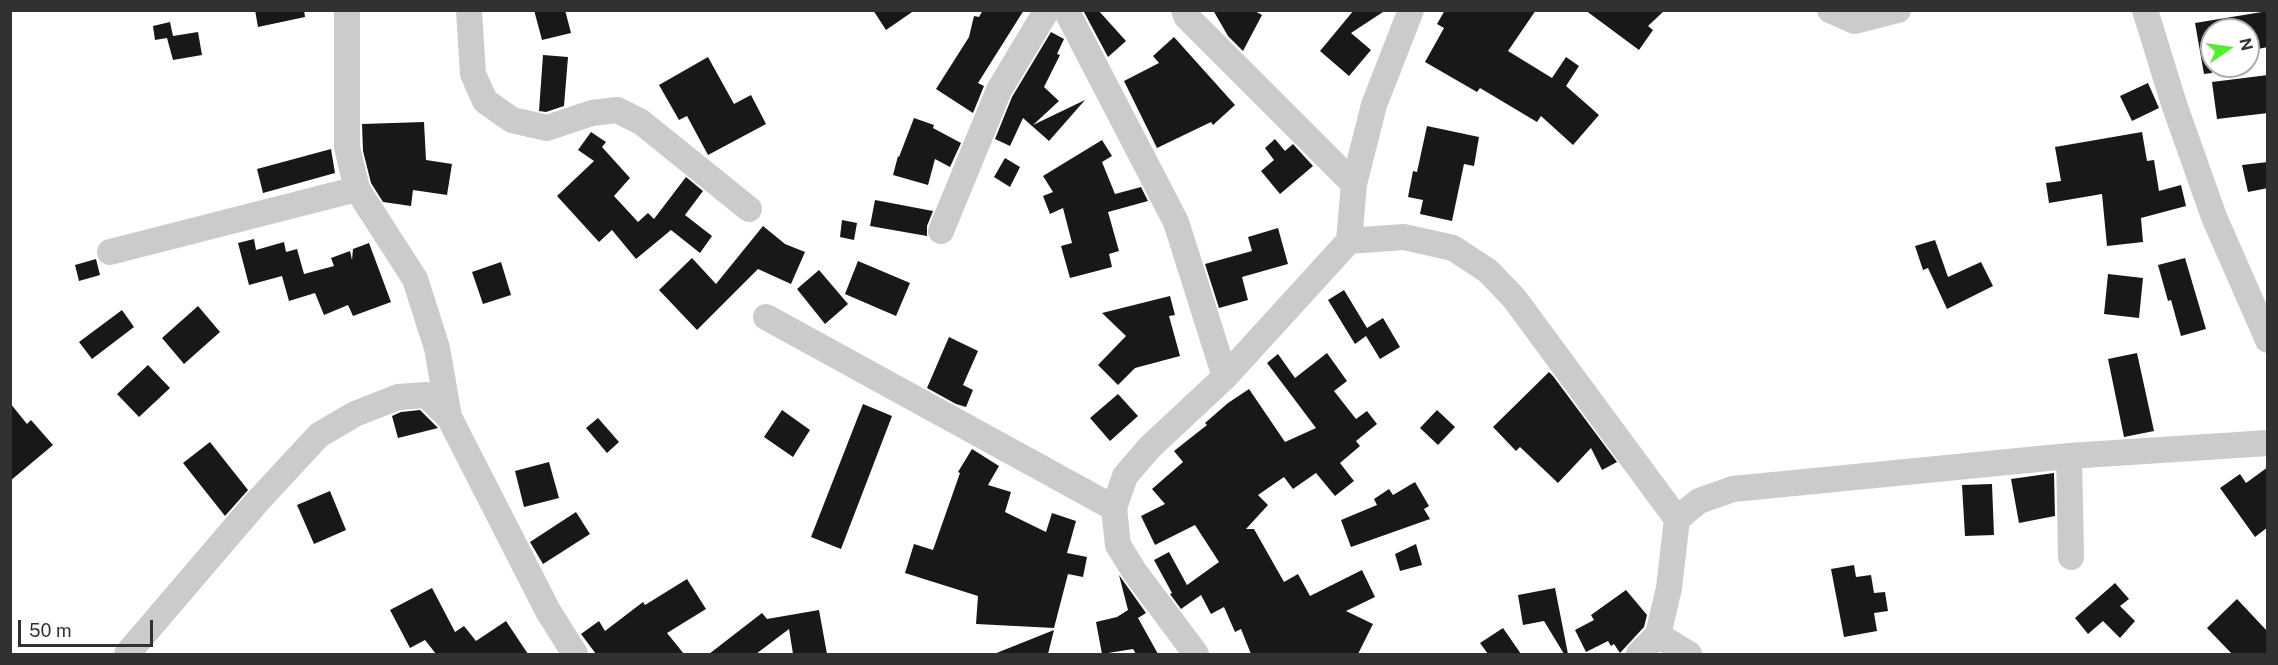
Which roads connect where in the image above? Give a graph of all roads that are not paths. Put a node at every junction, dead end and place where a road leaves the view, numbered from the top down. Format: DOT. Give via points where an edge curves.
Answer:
graph roads {
  1 [pos="347,10"];
  2 [pos="469,10"];
  3 [pos="1047,10"];
  4 [pos="1066,10"];
  5 [pos="1184,10"];
  6 [pos="1411,10"];
  7 [pos="1830,10"];
  8 [pos="1898,10"];
  9 [pos="2145,10"];
  10 [pos="1354,184"];
  11 [pos="357,189"];
  12 [pos="749,209"];
  13 [pos="941,231"];
  14 [pos="1349,241"];
  15 [pos="110,252"];
  16 [pos="766,317"];
  17 [pos="2268,340"];
  18 [pos="1225,378"];
  19 [pos="449,417"];
  20 [pos="2268,443"];
  21 [pos="2069,456"];
  22 [pos="1114,508"];
  23 [pos="1677,519"];
  24 [pos="2071,556"];
  25 [pos="1658,635"];
  26 [pos="127,654"];
  27 [pos="575,654"];
  28 [pos="1196,654"];
  29 [pos="1639,654"];
  30 [pos="1689,654"];
  1 -- 11 [label="street" via="347,147"];
  2 -- 12 [label="street" via="473,74 485,101 512,120 547,128 592,113 617,110 641,122"];
  3 -- 13 [label="street" via="999,90"];
  4 -- 18 [label="street" via="1176,222"];
  5 -- 10 [label="street"];
  6 -- 10 [label="street" via="1374,105"];
  7 -- 8 [label="street" via="1855,21"];
  9 -- 17 [label="street" via="2214,217"];
  10 -- 14 [label="street"];
  11 -- 15 [label="street"];
  11 -- 19 [label="street" via="415,279 437,348"];
  14 -- 18 [label="street"];
  14 -- 23 [label="street" via="1404,237 1453,248 1488,271 1514,298"];
  16 -- 22 [label="street"];
  18 -- 22 [label="street" via="1150,447 1125,476"];
  19 -- 26 [label="street" via="426,395 398,397 355,414 319,435"];
  19 -- 27 [label="street" via="548,611"];
  20 -- 21 [label="street"];
  21 -- 23 [label="street" via="1733,489 1699,501"];
  21 -- 24 [label="street"];
  22 -- 28 [label="street" via="1118,545"];
  23 -- 25 [label="street" via="1669,588"];
  25 -- 29 [label="street"];
  25 -- 30 [label="street"];
}
